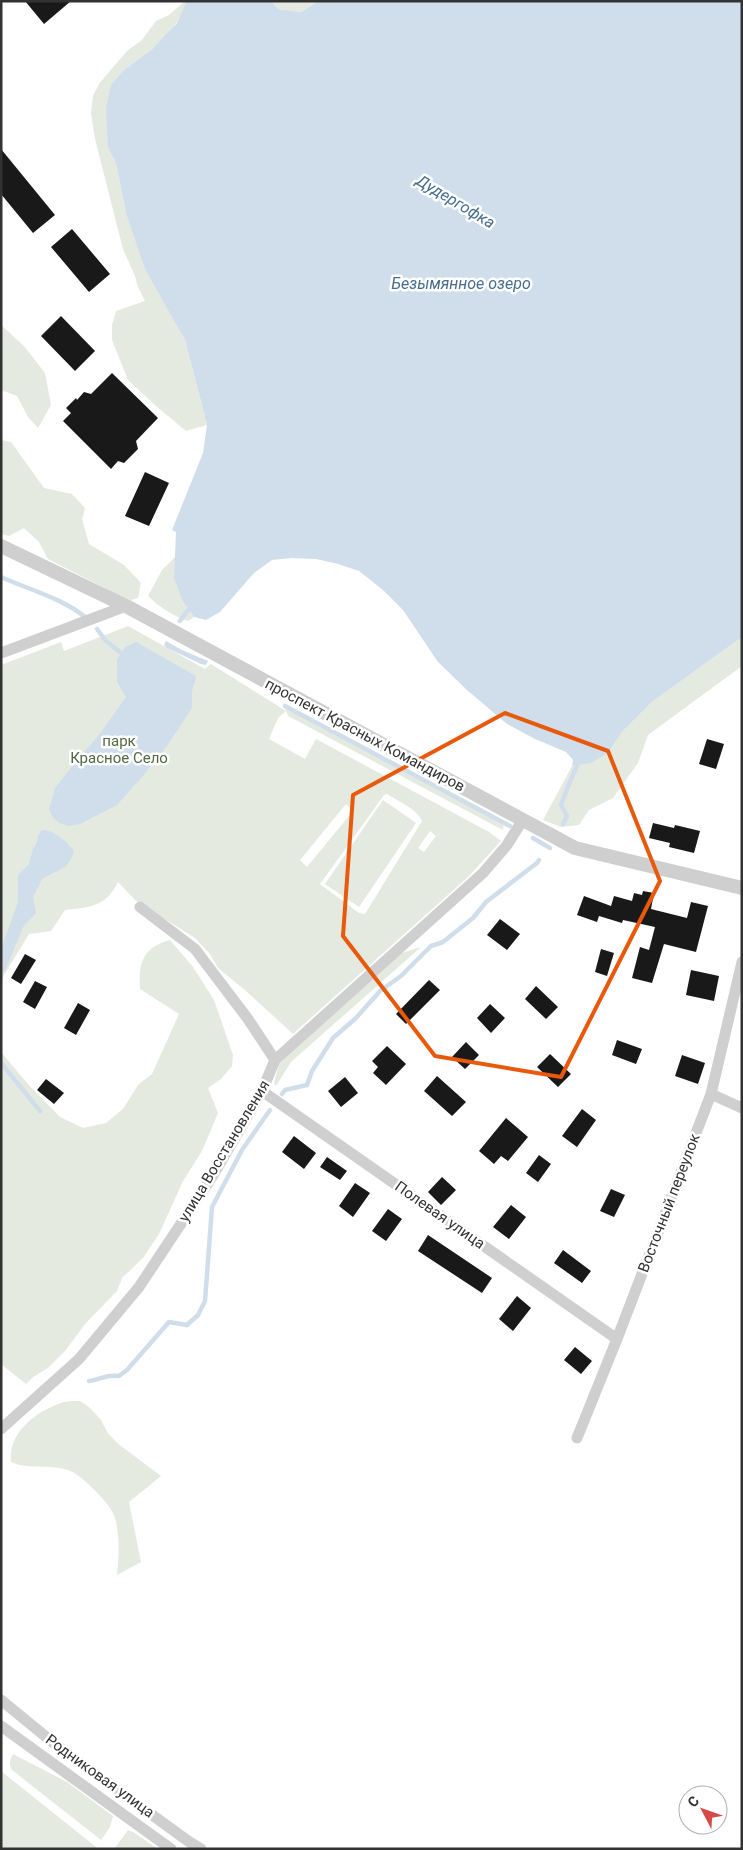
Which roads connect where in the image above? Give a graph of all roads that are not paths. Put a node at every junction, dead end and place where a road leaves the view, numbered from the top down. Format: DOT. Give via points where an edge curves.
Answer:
graph roads {
  1 [pos="1,546"];
  2 [pos="126,606"];
  3 [pos="1,653"];
  4 [pos="522,821"];
  5 [pos="742,888"];
  6 [pos="140,907"];
  7 [pos="742,962"];
  8 [pos="276,1060"];
  9 [pos="262,1090"];
  10 [pos="711,1094"];
  11 [pos="742,1108"];
  12 [pos="617,1339"];
  13 [pos="1,1429"];
  14 [pos="577,1438"];
  15 [pos="1,1700"];
  16 [pos="1,1726"];
  17 [pos="171,1849"];
  18 [pos="201,1849"];
  1 -- 2 [label="street, проспект Красных Командиров"];
  2 -- 3 [label="street"];
  2 -- 4 [label="street, проспект Красных Командиров"];
  4 -- 5 [label="street, проспект Красных Командиров" via="574,848"];
  4 -- 8 [label="street, улица Восстановления" via="483,873"];
  6 -- 8 [label="street" via="196,948"];
  7 -- 10 [label="street, Восточный переулок"];
  8 -- 9 [label="street, улица Восстановления"];
  9 -- 12 [label="street, Полевая улица"];
  9 -- 13 [label="street, улица Восстановления" via="212,1176 139,1287 79,1358"];
  10 -- 11 [label="street"];
  10 -- 12 [label="street, Восточный переулок"];
  12 -- 14 [label="street, Восточный переулок"];
  15 -- 18 [label="street, Родниковая улица" via="56,1745"];
  16 -- 17 [label="street, Родниковая улица"];
}
